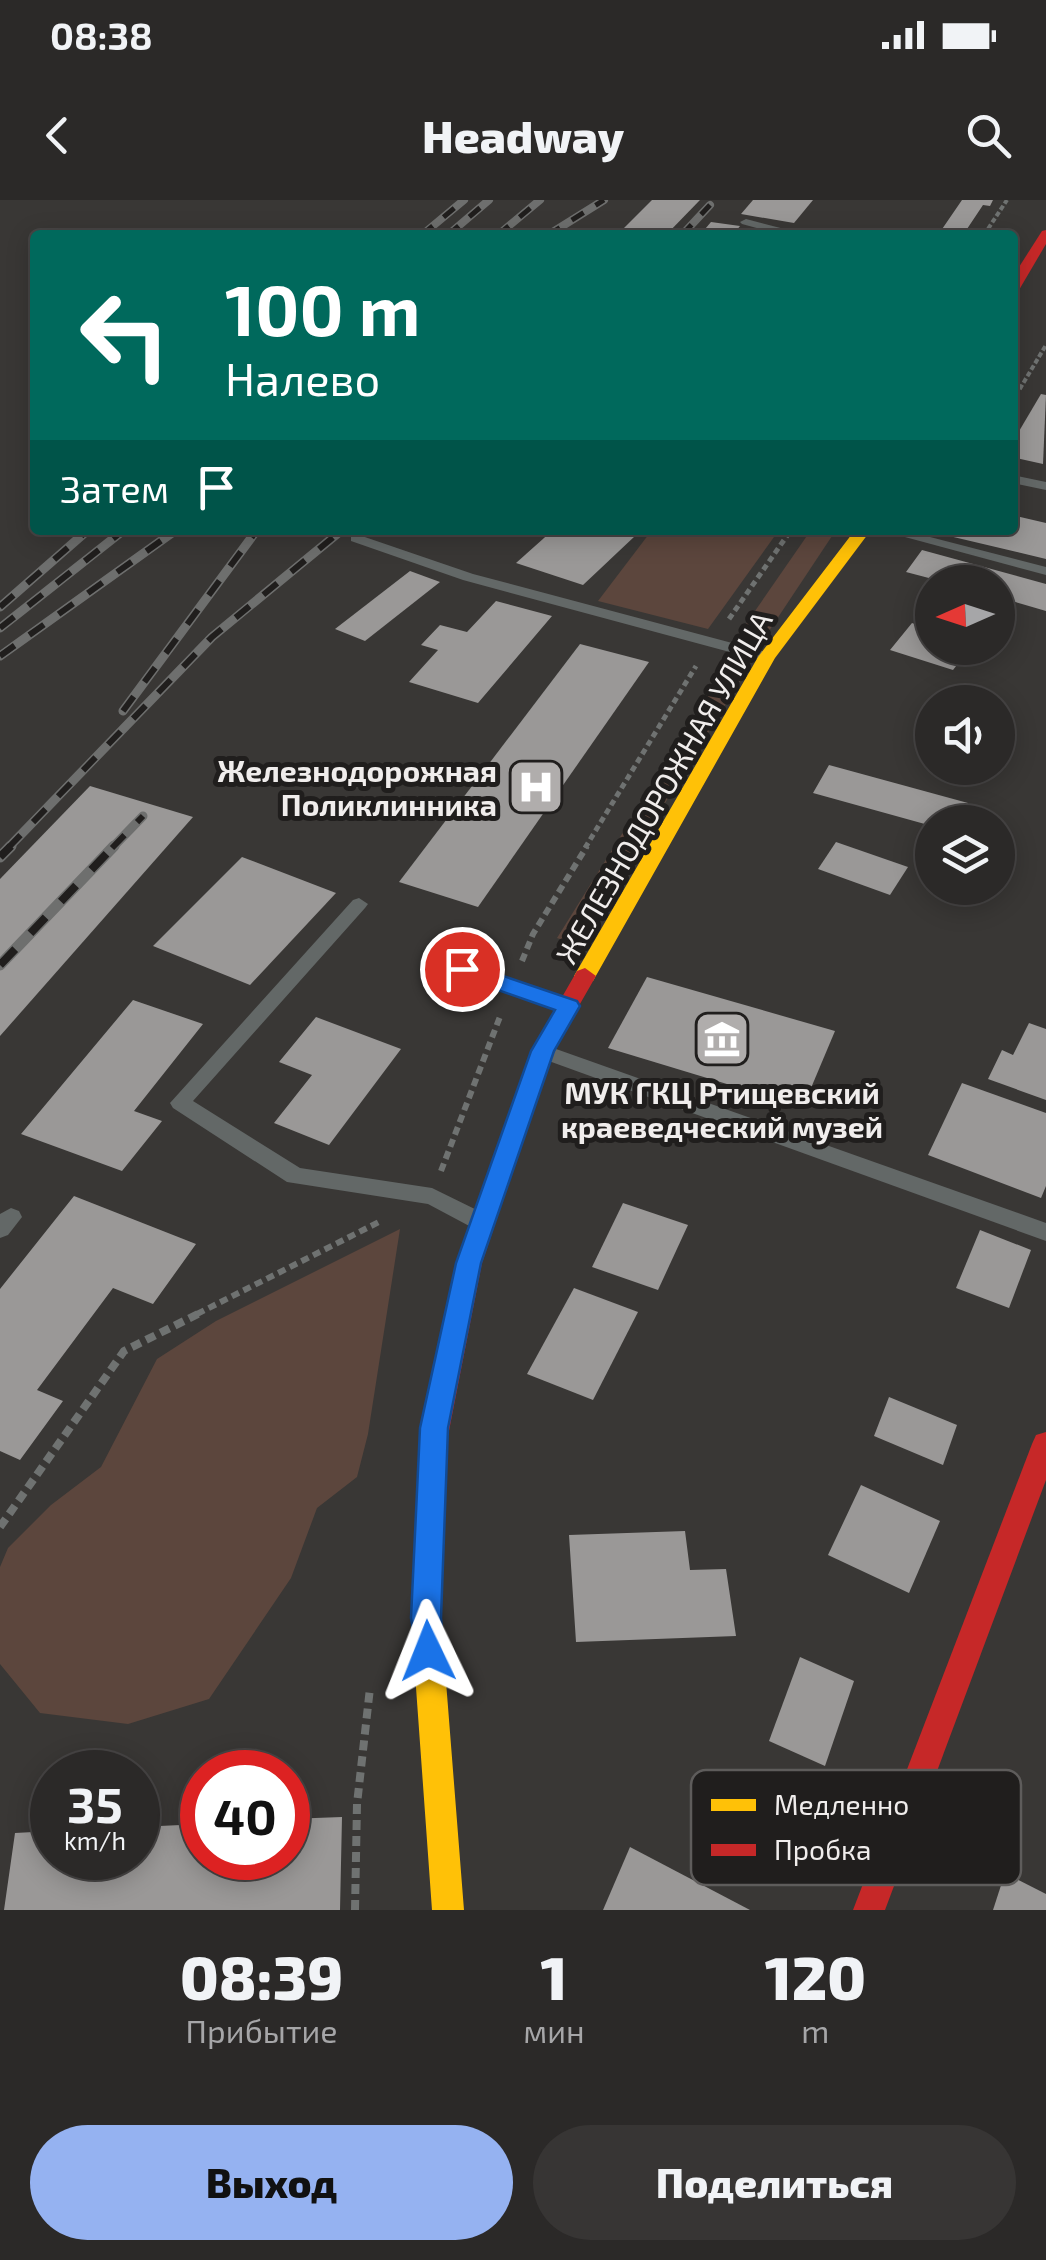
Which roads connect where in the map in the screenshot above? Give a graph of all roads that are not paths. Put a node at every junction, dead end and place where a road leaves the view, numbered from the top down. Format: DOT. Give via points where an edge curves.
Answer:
graph roads {
  1 [pos="746,222"];
  2 [pos="777,230"];
  3 [pos="1046,234"];
  4 [pos="1018,277"];
  5 [pos="1018,480"];
  6 [pos="1046,486"];
  7 [pos="859,535"];
  8 [pos="906,535"];
  9 [pos="356,538"];
  10 [pos="1046,571"];
  11 [pos="767,658"];
  12 [pos="358,904"];
  13 [pos="462,969"];
  14 [pos="569,1006"];
  15 [pos="542,1051"];
  16 [pos="482,1223"];
  17 [pos="1046,1232"];
  18 [pos="1046,1444"];
  19 [pos="923,1770"];
  20 [pos="879,1885"];
  21 [pos="448,1910"];
  22 [pos="870,1910"];
  1 -- 2 [label="lane"];
  3 -- 4 [label="street"];
  5 -- 6 [label="lane"];
  7 -- 11 [label="street, ЖЕЛЕЗНОДОРОЖНАЯ УЛИЦА"];
  8 -- 10 [label="lane"];
  9 -- 11 [label="lane" via="468,576"];
  11 -- 14 [label="street, ЖЕЛЕЗНОДОРОЖНАЯ УЛИЦА"];
  12 -- 16 [label="lane" via="180,1103 295,1176 432,1196"];
  13 -- 14 [label="lane"];
  14 -- 15 [label="street, ЖЕЛЕЗНОДОРОЖНАЯ УЛИЦА"];
  15 -- 16 [label="street, ЖЕЛЕЗНОДОРОЖНАЯ УЛИЦА"];
  15 -- 17 [label="lane"];
  16 -- 21 [label="street, ЖЕЛЕЗНОДОРОЖНАЯ УЛИЦА" via="434,1428 426,1618"];
  18 -- 19 [label="street"];
  20 -- 22 [label="street"];
}
